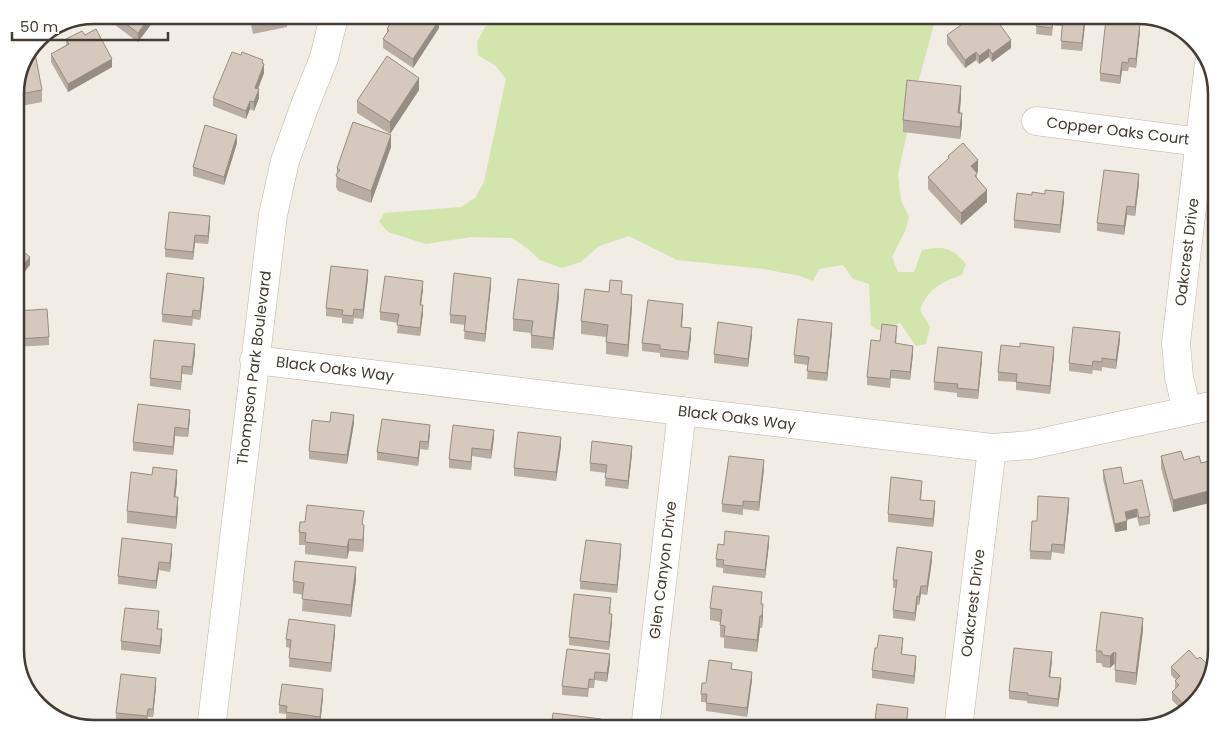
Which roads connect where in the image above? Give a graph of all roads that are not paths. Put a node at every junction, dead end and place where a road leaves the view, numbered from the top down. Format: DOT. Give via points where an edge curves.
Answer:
graph roads {
  1 [pos="332,24"];
  2 [pos="1207,80"];
  3 [pos="1036,121"];
  4 [pos="1200,142"];
  5 [pos="254,360"];
  6 [pos="1208,408"];
  7 [pos="682,411"];
  8 [pos="1187,411"];
  9 [pos="992,448"];
  10 [pos="212,720"];
  11 [pos="646,720"];
  12 [pos="959,720"];
  1 -- 5 [label="street, Thompson Park Boulevard" via="324,58 284,161 273,215"];
  2 -- 4 [label="street, Oakcrest Drive"];
  3 -- 4 [label="street, Copper Oaks Court"];
  4 -- 8 [label="street, Oakcrest Drive" via="1176,343"];
  5 -- 7 [label="street, Black Oaks Way"];
  5 -- 10 [label="street, Thompson Park Boulevard"];
  6 -- 8 [label="street, Black Oaks Way"];
  7 -- 9 [label="street, Black Oaks Way"];
  7 -- 11 [label="street, Glen Canyon Drive"];
  8 -- 9 [label="street, Black Oaks Way" via="1030,445"];
  9 -- 12 [label="street, Oakcrest Drive"];
}
